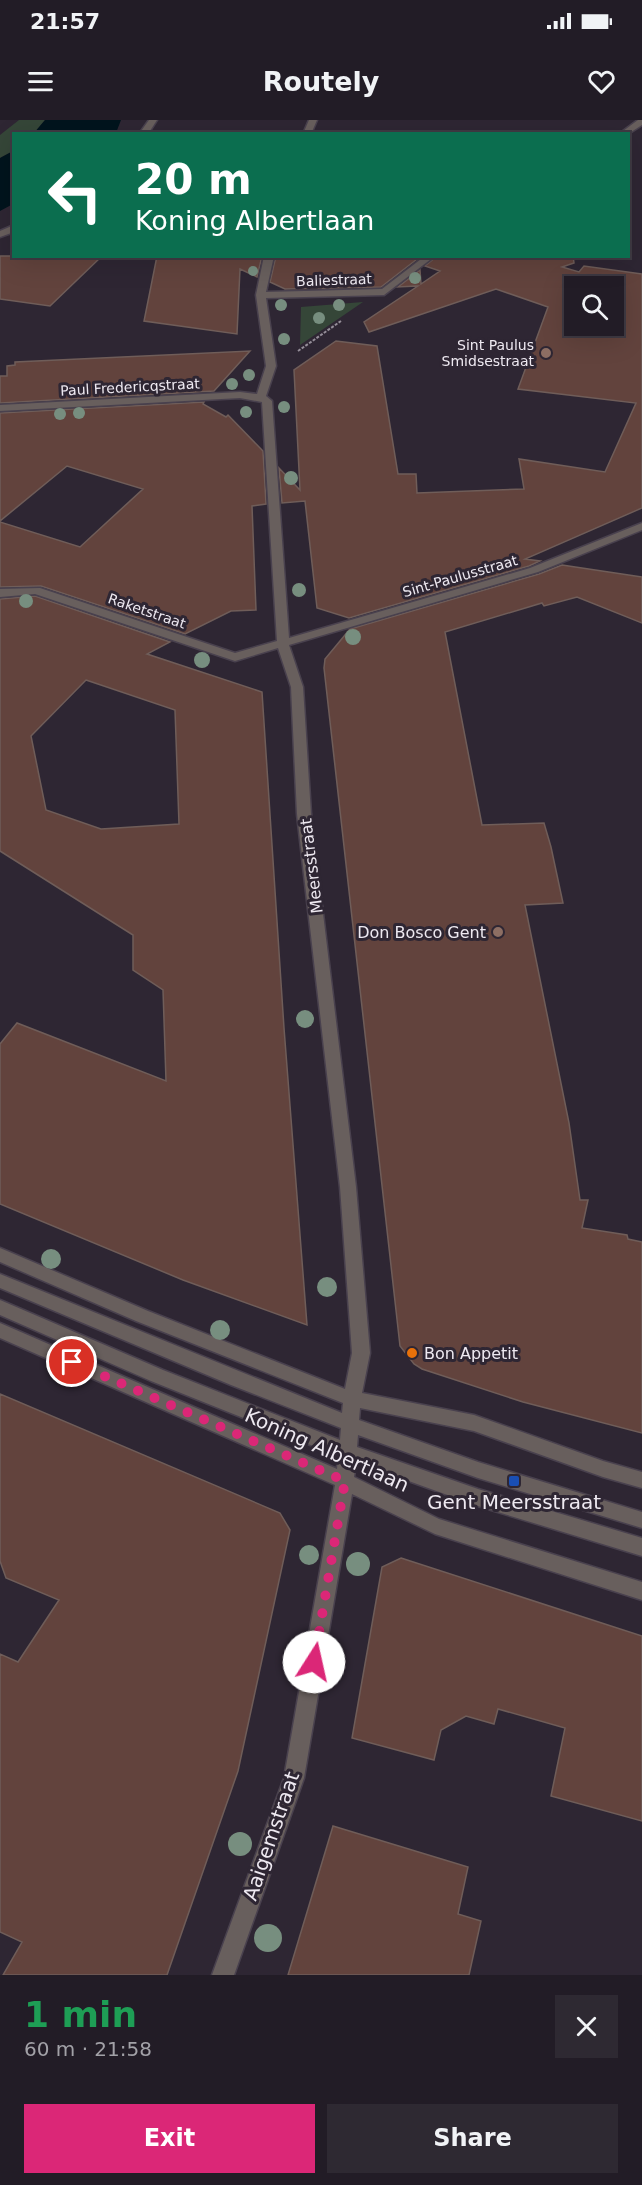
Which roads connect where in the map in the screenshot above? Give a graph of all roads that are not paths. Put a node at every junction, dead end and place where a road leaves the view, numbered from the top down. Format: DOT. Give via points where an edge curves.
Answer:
graph roads {
  1 [pos="642,121"];
  2 [pos="626,132"];
  3 [pos="268,258"];
  4 [pos="428,258"];
  5 [pos="261,295"];
  6 [pos="261,397"];
  7 [pos="0,408"];
  8 [pos="642,526"];
  9 [pos="0,593"];
  10 [pos="283,644"];
  11 [pos="0,1255"];
  12 [pos="0,1281"];
  13 [pos="0,1307"];
  14 [pos="0,1330"];
  15 [pos="352,1399"];
  16 [pos="351,1424"];
  17 [pos="348,1451"];
  18 [pos="642,1480"];
  19 [pos="345,1481"];
  20 [pos="642,1520"];
  21 [pos="642,1547"];
  22 [pos="642,1591"];
  23 [pos="223,1975"];
  1 -- 2 [label="street"];
  3 -- 5 [label="street"];
  4 -- 5 [label="street, Baliestraat" via="384,292"];
  5 -- 6 [label="street" via="271,366"];
  6 -- 7 [label="street, Paul Fredericqstraat"];
  6 -- 10 [label="street, Meersstraat" via="267,401"];
  8 -- 10 [label="street, Sint-Paulusstraat" via="534,570"];
  9 -- 10 [label="street, Raketstraat" via="36,590 235,657"];
  10 -- 15 [label="street, Meersstraat" via="297,687 304,814 348,1188 361,1353"];
  11 -- 15 [label="street"];
  12 -- 16 [label="street"];
  13 -- 17 [label="street" via="123,1362"];
  14 -- 19 [label="street, Koning Albertlaan"];
  15 -- 16 [label="street, Meersstraat"];
  15 -- 18 [label="street" via="474,1423"];
  16 -- 17 [label="street, Meersstraat"];
  16 -- 20 [label="street" via="502,1478"];
  17 -- 19 [label="street, Meersstraat"];
  17 -- 21 [label="street" via="494,1503"];
  19 -- 22 [label="street, Koning Albertlaan" via="435,1526"];
  19 -- 23 [label="street, Aaigemstraat" via="294,1778"];
}
